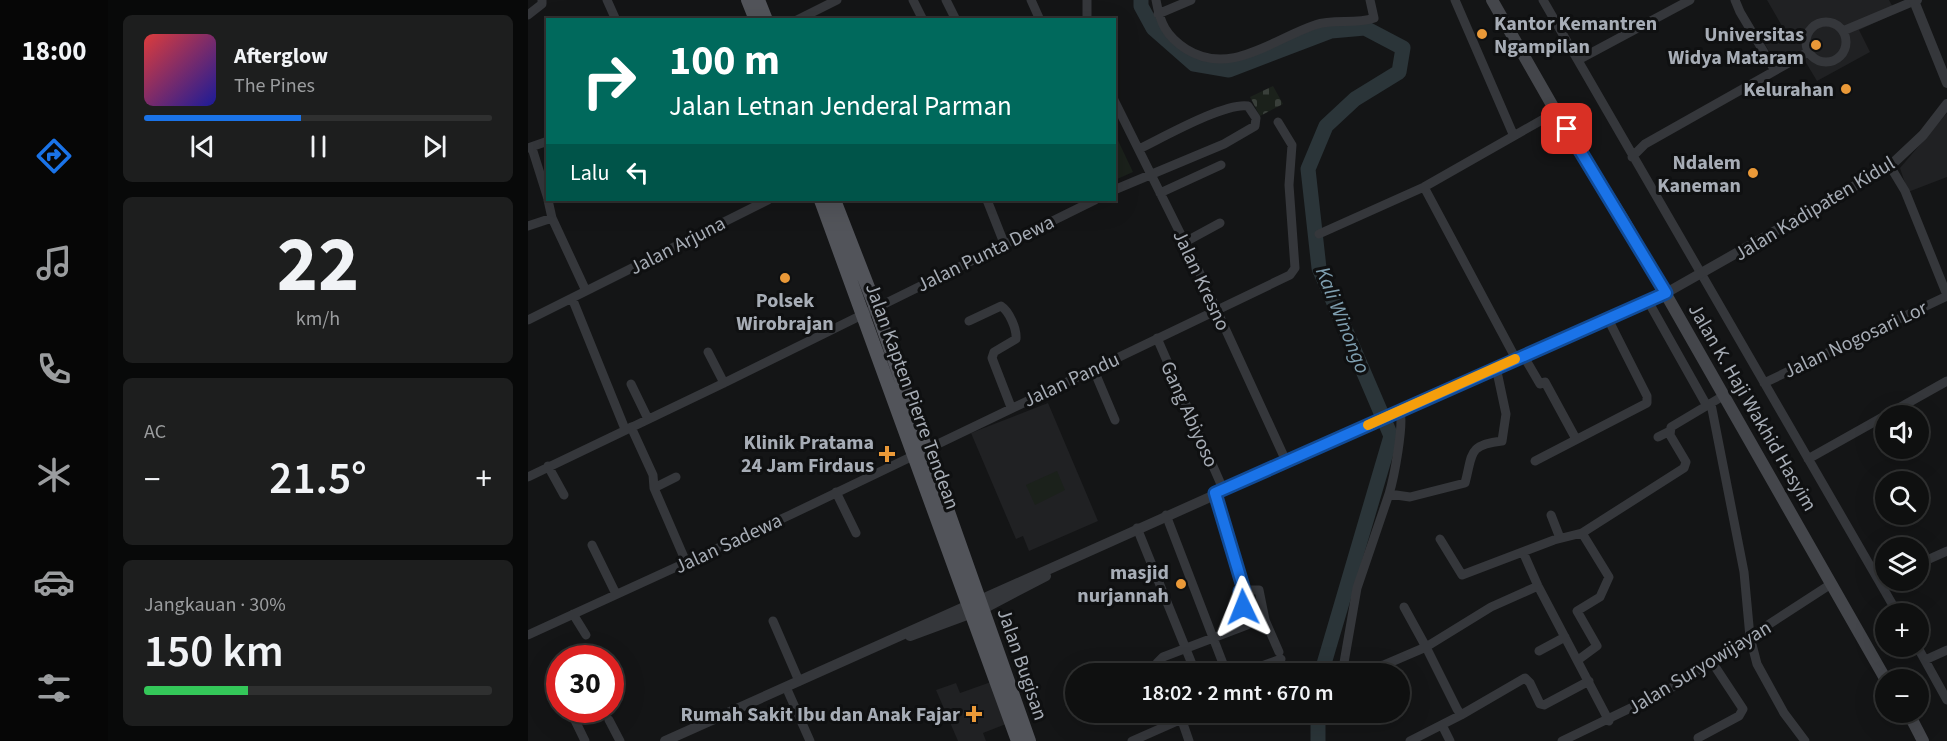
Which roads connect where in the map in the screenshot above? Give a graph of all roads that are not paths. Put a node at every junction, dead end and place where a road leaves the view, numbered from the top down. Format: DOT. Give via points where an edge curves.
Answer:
graph roads {
  1 [pos="542,0"];
  2 [pos="607,0"];
  3 [pos="748,0"];
  4 [pos="759,0"];
  5 [pos="837,0"];
  6 [pos="913,0"];
  7 [pos="946,0"];
  8 [pos="1032,0"];
  9 [pos="1087,0"];
  10 [pos="1156,0"];
  11 [pos="1191,0"];
  12 [pos="1370,0"];
  13 [pos="1455,0"];
  14 [pos="1492,0"];
  15 [pos="1544,0"];
  16 [pos="1690,0"];
  17 [pos="1735,0"];
  18 [pos="1915,1"];
  19 [pos="1158,14"];
  20 [pos="528,15"];
  21 [pos="615,18"];
  22 [pos="755,18"];
  23 [pos="765,18"];
  24 [pos="801,18"];
  25 [pos="922,18"];
  26 [pos="955,18"];
  27 [pos="1039,18"];
  28 [pos="1087,18"];
  29 [pos="1843,31"];
  30 [pos="1808,52"];
  31 [pos="1578,60"];
  32 [pos="1774,69"];
  33 [pos="1947,83"];
  34 [pos="1116,104"];
  35 [pos="1947,104"];
  36 [pos="1556,112"];
  37 [pos="1278,122"];
  38 [pos="1513,134"];
  39 [pos="546,142"];
  40 [pos="1645,144"];
  41 [pos="1626,146"];
  42 [pos="530,147"];
  43 [pos="1138,148"];
  44 [pos="1632,157"];
  45 [pos="1221,165"];
  46 [pos="1890,165"];
  47 [pos="1150,173"];
  48 [pos="1424,187"];
  49 [pos="1116,189"];
  50 [pos="546,193"];
  51 [pos="1160,193"];
  52 [pos="548,201"];
  53 [pos="766,201"];
  54 [pos="821,201"];
  55 [pos="834,201"];
  56 [pos="987,201"];
  57 [pos="1093,201"];
  58 [pos="552,218"];
  59 [pos="1220,223"];
  60 [pos="528,226"];
  61 [pos="1319,234"];
  62 [pos="1185,242"];
  63 [pos="1004,243"];
  64 [pos="1701,275"];
  65 [pos="586,291"];
  66 [pos="1666,293"];
  67 [pos="1947,295"];
  68 [pos="573,298"];
  69 [pos="1648,301"];
  70 [pos="876,308"];
  71 [pos="1216,310"];
  72 [pos="863,314"];
  73 [pos="1608,319"];
  74 [pos="528,320"];
  75 [pos="969,321"];
  76 [pos="1157,338"];
  77 [pos="708,352"];
  78 [pos="1519,357"];
  79 [pos="1496,367"];
  80 [pos="1093,368"];
  81 [pos="1947,381"];
  82 [pos="724,383"];
  83 [pos="1764,383"];
  84 [pos="631,384"];
  85 [pos="1723,396"];
  86 [pos="1709,405"];
  87 [pos="1011,407"];
  88 [pos="1398,411"];
  89 [pos="648,419"];
  90 [pos="1115,420"];
  91 [pos="628,428"];
  92 [pos="1670,431"];
  93 [pos="1658,437"];
  94 [pos="1576,439"];
  95 [pos="927,449"];
  96 [pos="913,455"];
  97 [pos="1808,459"];
  98 [pos="1286,461"];
  99 [pos="1535,461"];
  100 [pos="548,466"];
  101 [pos="528,477"];
  102 [pos="676,477"];
  103 [pos="654,488"];
  104 [pos="1219,491"];
  105 [pos="836,492"];
  106 [pos="1389,494"];
  107 [pos="564,495"];
  108 [pos="1166,515"];
  109 [pos="1551,515"];
  110 [pos="1137,528"];
  111 [pos="856,532"];
  112 [pos="1582,533"];
  113 [pos="1560,538"];
  114 [pos="1440,539"];
  115 [pos="592,545"];
  116 [pos="1947,551"];
  117 [pos="1523,552"];
  118 [pos="1929,559"];
  119 [pos="686,562"];
  120 [pos="1875,569"];
  121 [pos="1831,584"];
  122 [pos="1538,586"];
  123 [pos="1244,590"];
  124 [pos="616,594"];
  125 [pos="975,607"];
  126 [pos="1404,607"];
  127 [pos="573,614"];
  128 [pos="773,621"];
  129 [pos="528,635"];
  130 [pos="586,635"];
  131 [pos="1213,636"];
  132 [pos="1565,637"];
  133 [pos="1750,637"];
  134 [pos="1185,647"];
  135 [pos="1426,647"];
  136 [pos="1947,650"];
  137 [pos="1539,651"];
  138 [pos="1923,657"];
  139 [pos="1578,660"];
  140 [pos="1925,660"];
  141 [pos="1712,662"];
  142 [pos="1159,663"];
  143 [pos="1192,663"];
  144 [pos="1223,663"];
  145 [pos="1263,663"];
  146 [pos="1344,663"];
  147 [pos="1392,663"];
  148 [pos="1880,669"];
  149 [pos="800,681"];
  150 [pos="1589,681"];
  151 [pos="786,687"];
  152 [pos="1947,700"];
  153 [pos="1461,715"];
  154 [pos="1609,721"];
  155 [pos="576,723"];
  156 [pos="611,723"];
  157 [pos="1167,723"];
  158 [pos="1183,723"];
  159 [pos="1907,723"];
  160 [pos="1914,723"];
  161 [pos="1442,725"];
  162 [pos="1698,738"];
  163 [pos="585,741"];
  164 [pos="620,741"];
  165 [pos="665,741"];
  166 [pos="810,741"];
  167 [pos="1018,741"];
  168 [pos="1029,741"];
  169 [pos="1132,741"];
  170 [pos="1189,741"];
  171 [pos="1410,741"];
  172 [pos="1450,741"];
  173 [pos="1562,741"];
  174 [pos="1805,741"];
  175 [pos="1916,741"];
  176 [pos="1923,741"];
  1 -- 20 [label="street"];
  2 -- 21 [label="street"];
  3 -- 22 [label="main road"];
  4 -- 23 [label="main road"];
  5 -- 24 [label="street"];
  6 -- 25 [label="street"];
  7 -- 26 [label="street"];
  8 -- 27 [label="street"];
  9 -- 28 [label="street"];
  10 -- 19 [label="street"];
  11 -- 19 [label="street"];
  12 -- 19 [label="street" via="1374,18 1314,25 1265,48 1228,59 1202,57 1183,47 1168,35"];
  13 -- 38 [label="street"];
  14 -- 36 [label="main road, Jalan K. Haji Wakhid Hasyim"];
  15 -- 31 [label="street"];
  16 -- 31 [label="street"];
  17 -- 32 [label="street"];
  18 -- 29 [label="street"];
  18 -- 33 [label="street"];
  29 -- 30 [label="street" via="1828,22 1816,25 1808,34"];
  29 -- 30 [label="street" via="1846,44 1836,59 1824,62"];
  30 -- 32 [label="street"];
  31 -- 41 [label="street"];
  32 -- 40 [label="street"];
  34 -- 43 [label="street, Jalan Kresno"];
  35 -- 46 [label="street, Jalan Kadipaten Kidul" via="1923,135"];
  36 -- 38 [label="street"];
  36 -- 66 [label="main road, Jalan K. Haji Wakhid Hasyim"];
  37 -- 71 [label="street, Jalan Pandu" via="1292,145 1289,185 1295,268 1290,275"];
  38 -- 48 [label="street"];
  39 -- 42 [label="street"];
  40 -- 41 [label="street"];
  40 -- 44 [label="street"];
  41 -- 44 [label="street"];
  42 -- 50 [label="street"];
  43 -- 47 [label="street, Jalan Kresno"];
  43 -- 47 [label="street" via="1240,105 1248,105 1256,118 1255,126 1231,140"];
  44 -- 64 [label="street"];
  45 -- 51 [label="street"];
  46 -- 64 [label="street, Jalan Kadipaten Kidul"];
  46 -- 67 [label="street" via="1905,191"];
  47 -- 49 [label="street"];
  47 -- 51 [label="street, Jalan Kresno"];
  48 -- 61 [label="street"];
  48 -- 78 [label="street"];
  51 -- 62 [label="street, Jalan Kresno"];
  52 -- 58 [label="street"];
  53 -- 65 [label="street, Jalan Arjuna"];
  54 -- 72 [label="main road, Jalan Kapten Pierre Tendean"];
  55 -- 70 [label="main road, Jalan Kapten Pierre Tendean"];
  56 -- 63 [label="street"];
  57 -- 63 [label="street, Jalan Punta Dewa"];
  58 -- 60 [label="street"];
  58 -- 65 [label="street"];
  59 -- 62 [label="street"];
  62 -- 71 [label="street, Jalan Kresno"];
  63 -- 70 [label="street, Jalan Punta Dewa"];
  64 -- 66 [label="street, Jalan Kadipaten Kidul"];
  64 -- 83 [label="street"];
  65 -- 68 [label="street, Jalan Arjuna"];
  66 -- 69 [label="street, Jalan Kadipaten Kidul"];
  66 -- 85 [label="main road, Jalan K. Haji Wakhid Hasyim"];
  67 -- 83 [label="street, Jalan Nogosari Lor"];
  68 -- 74 [label="street, Jalan Arjuna"];
  68 -- 91 [label="street"];
  69 -- 73 [label="street, Jalan Kadipaten Kidul"];
  69 -- 86 [label="street"];
  70 -- 72 [label="street, Jalan Punta Dewa"];
  70 -- 95 [label="main road, Jalan Kapten Pierre Tendean"];
  71 -- 76 [label="street, Jalan Pandu"];
  71 -- 98 [label="street, Jalan Kresno"];
  72 -- 82 [label="street, Jalan Punta Dewa"];
  72 -- 96 [label="main road, Jalan Kapten Pierre Tendean"];
  73 -- 78 [label="street, Jalan Kadipaten Kidul"];
  73 -- 94 [label="street" via="1648,400"];
  75 -- 87 [label="street" via="1000,306 1005,309 1016,339 994,352 992,358"];
  76 -- 80 [label="street, Jalan Pandu"];
  76 -- 104 [label="street, Gang Abiyoso"];
  77 -- 82 [label="street"];
  78 -- 79 [label="street, Jalan Kadipaten Kidul"];
  78 -- 94 [label="street" via="1540,384 1545,382"];
  79 -- 88 [label="street, Jalan Kadipaten Kidul"];
  79 -- 106 [label="street" via="1506,414 1502,441 1478,445 1472,451 1465,483 1410,496"];
  80 -- 87 [label="street, Jalan Pandu"];
  80 -- 90 [label="street"];
  81 -- 97 [label="street"];
  82 -- 89 [label="street, Jalan Punta Dewa"];
  83 -- 97 [label="street"];
  84 -- 89 [label="street"];
  85 -- 86 [label="street"];
  85 -- 121 [label="main road, Jalan K. Haji Wakhid Hasyim"];
  86 -- 92 [label="street" via="1675,424"];
  86 -- 133 [label="street" via="1744,572"];
  87 -- 95 [label="street, Jalan Pandu"];
  88 -- 98 [label="street, Jalan Kadipaten Kidul"];
  88 -- 106 [label="street" via="1402,417 1398,454"];
  89 -- 91 [label="street, Jalan Punta Dewa"];
  91 -- 100 [label="street, Jalan Punta Dewa"];
  91 -- 103 [label="street" via="653,475"];
  92 -- 93 [label="street"];
  92 -- 112 [label="street" via="1686,462 1684,468"];
  94 -- 99 [label="street"];
  95 -- 96 [label="street, Jalan Sadewa"];
  95 -- 125 [label="main road, Jalan Kapten Pierre Tendean"];
  96 -- 105 [label="street, Jalan Sadewa"];
  96 -- 125 [label="main road, Jalan Kapten Pierre Tendean"];
  97 -- 120 [label="street"];
  98 -- 104 [label="street, Jalan Kadipaten Kidul"];
  100 -- 101 [label="street, Jalan Punta Dewa"];
  100 -- 107 [label="street"];
  102 -- 103 [label="street"];
  103 -- 119 [label="street"];
  104 -- 108 [label="street, Jalan Kadipaten Kidul"];
  104 -- 123 [label="street, Gang Abiyoso"];
  105 -- 111 [label="street"];
  105 -- 119 [label="street, Jalan Sadewa"];
  106 -- 146 [label="street" via="1357,588"];
  108 -- 110 [label="street, Jalan Kadipaten Kidul"];
  108 -- 131 [label="street"];
  109 -- 113 [label="street"];
  110 -- 125 [label="street, Jalan Kadipaten Kidul" via="1073,560 1047,568"];
  110 -- 134 [label="street"];
  112 -- 113 [label="street"];
  112 -- 139 [label="street" via="1609,577 1600,597 1577,612 1600,645"];
  113 -- 117 [label="street"];
  114 -- 117 [label="street" via="1462,575"];
  115 -- 124 [label="street"];
  116 -- 118 [label="street"];
  117 -- 122 [label="street"];
  119 -- 124 [label="street, Jalan Sadewa"];
  121 -- 133 [label="street, Jalan Suryowijayan"];
  121 -- 148 [label="main road, Jalan K. Haji Wakhid Hasyim"];
  122 -- 132 [label="street"];
  122 -- 135 [label="street" via="1491,607"];
  123 -- 131 [label="street, Gang Abiyoso" via="1240,592 1246,625"];
  123 -- 145 [label="street" via="1259,590 1265,620 1280,655"];
  124 -- 127 [label="street, Jalan Sadewa"];
  125 -- 149 [label="street, Jalan Kadipaten Kidul"];
  125 -- 167 [label="main road, Jalan Bugisan"];
  125 -- 168 [label="main road, Jalan Bugisan"];
  126 -- 135 [label="street"];
  127 -- 129 [label="street, Jalan Sadewa"];
  127 -- 130 [label="street"];
  128 -- 149 [label="street"];
  131 -- 134 [label="street"];
  131 -- 144 [label="street"];
  132 -- 137 [label="street"];
  132 -- 139 [label="street"];
  133 -- 141 [label="street, Jalan Suryowijayan"];
  133 -- 174 [label="street" via="1756,664"];
  134 -- 142 [label="street" via="1158,660"];
  134 -- 143 [label="street"];
  135 -- 147 [label="street"];
  135 -- 153 [label="street"];
  136 -- 140 [label="street"];
  138 -- 140 [label="street"];
  139 -- 150 [label="street"];
  140 -- 152 [label="street"];
  141 -- 154 [label="street, Jalan Suryowijayan"];
  141 -- 162 [label="street" via="1743,709 1739,716"];
  149 -- 151 [label="street, Jalan Kadipaten Kidul"];
  150 -- 153 [label="street" via="1544,705 1525,678"];
  150 -- 154 [label="street"];
  151 -- 165 [label="street, Jalan Kadipaten Kidul"];
  151 -- 166 [label="street"];
  153 -- 161 [label="street"];
  154 -- 173 [label="street, Jalan Suryowijayan"];
  155 -- 163 [label="street"];
  156 -- 164 [label="street"];
  157 -- 169 [label="street"];
  158 -- 170 [label="street"];
  159 -- 175 [label="main road"];
  160 -- 176 [label="main road"];
  161 -- 171 [label="street"];
  161 -- 172 [label="street"];
}
